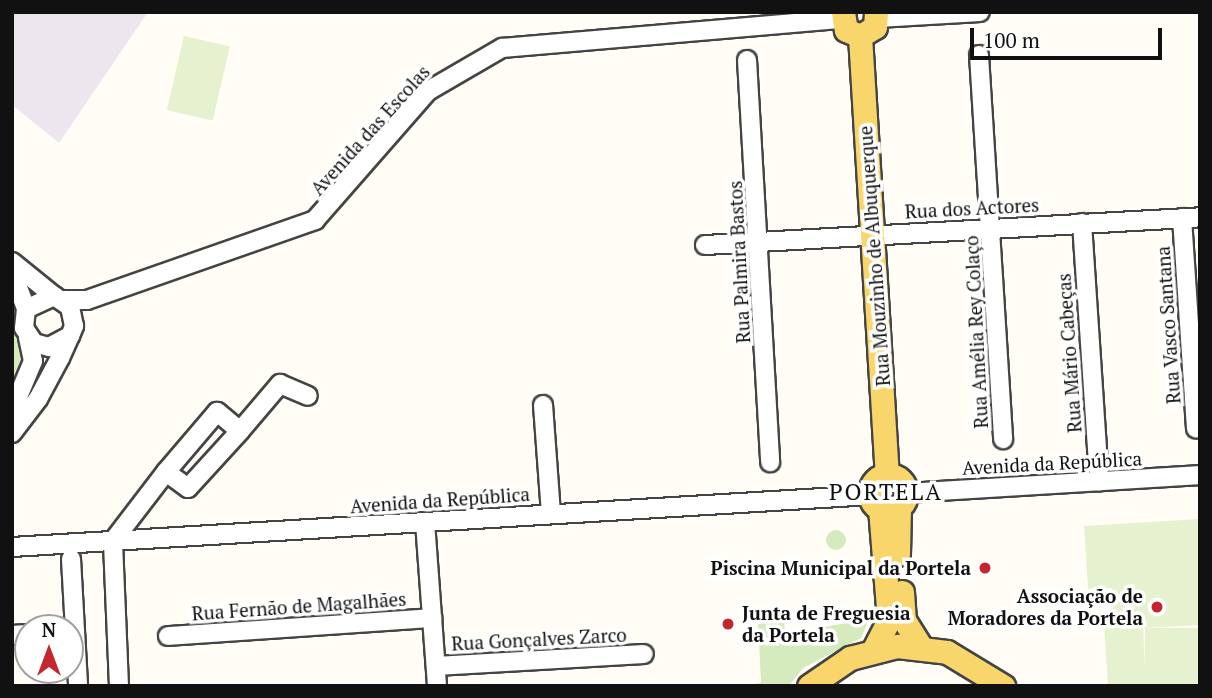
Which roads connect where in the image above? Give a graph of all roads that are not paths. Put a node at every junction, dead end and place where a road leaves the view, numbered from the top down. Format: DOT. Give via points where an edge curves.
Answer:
graph roads {
  1 [pos="980,12"];
  2 [pos="877,15"];
  3 [pos="843,16"];
  4 [pos="860,36"];
  5 [pos="979,55"];
  6 [pos="747,60"];
  7 [pos="1191,217"];
  8 [pos="1082,223"];
  9 [pos="991,228"];
  10 [pos="873,235"];
  11 [pos="760,242"];
  12 [pos="705,245"];
  13 [pos="12,262"];
  14 [pos="12,272"];
  15 [pos="59,298"];
  16 [pos="26,309"];
  17 [pos="70,336"];
  18 [pos="28,337"];
  19 [pos="308,396"];
  20 [pos="543,405"];
  21 [pos="12,411"];
  22 [pos="1196,429"];
  23 [pos="240,431"];
  24 [pos="12,433"];
  25 [pos="1003,439"];
  26 [pos="770,462"];
  27 [pos="166,472"];
  28 [pos="1200,475"];
  29 [pos="1099,481"];
  30 [pos="889,501"];
  31 [pos="551,514"];
  32 [pos="425,522"];
  33 [pos="113,541"];
  34 [pos="12,547"];
  35 [pos="71,559"];
  36 [pos="73,614"];
  37 [pos="432,618"];
  38 [pos="168,636"];
  39 [pos="921,647"];
  40 [pos="874,649"];
  41 [pos="644,654"];
  42 [pos="436,666"];
  43 [pos="119,686"];
  44 [pos="437,686"];
  45 [pos="809,686"];
  46 [pos="1003,686"];
  1 -- 2 [label="street"];
  2 -- 4 [label="main road" via="872,31"];
  3 -- 4 [label="main road" via="846,30"];
  3 -- 15 [label="street, Avenida das Escolas" via="531,41 495,50 428,91 315,220 87,300"];
  4 -- 10 [label="main road, Rua Mouzinho de Albuquerque"];
  5 -- 9 [label="street, Rua Amélia Rey Colaço"];
  6 -- 11 [label="street, Rua Palmira Bastos"];
  7 -- 8 [label="street, Rua dos Actores"];
  7 -- 22 [label="street, Rua Vasco Santana"];
  8 -- 9 [label="street, Rua dos Actores"];
  8 -- 29 [label="street, Rua Mário Cabeças"];
  9 -- 10 [label="street, Rua dos Actores"];
  9 -- 25 [label="street, Rua Amélia Rey Colaço"];
  10 -- 11 [label="street, Rua dos Actores"];
  10 -- 30 [label="main road, Rua Mouzinho de Albuquerque" via="887,475 873,484"];
  11 -- 12 [label="street, Rua dos Actores"];
  11 -- 26 [label="street, Rua Palmira Bastos"];
  13 -- 15 [label="street"];
  14 -- 16 [label="street"];
  15 -- 16 [label="street" via="41,296"];
  15 -- 17 [label="street" via="74,316"];
  16 -- 18 [label="street"];
  17 -- 18 [label="street" via="50,347"];
  17 -- 24 [label="street"];
  18 -- 21 [label="street" via="33,361"];
  19 -- 23 [label="street" via="281,384"];
  20 -- 31 [label="street"];
  23 -- 27 [label="street" via="188,488"];
  23 -- 27 [label="street" via="217,412"];
  27 -- 33 [label="street"];
  28 -- 29 [label="street, Avenida da República"];
  29 -- 30 [label="street, Avenida da República"];
  30 -- 31 [label="street, Avenida da República"];
  30 -- 39 [label="main road" via="904,620"];
  30 -- 40 [label="main road" via="889,620"];
  31 -- 32 [label="street, Avenida da República"];
  32 -- 33 [label="street, Avenida da República"];
  32 -- 37 [label="street"];
  33 -- 34 [label="street, Avenida da República"];
  33 -- 43 [label="street"];
  35 -- 36 [label="street"];
  37 -- 38 [label="street, Rua Fernão de Magalhães"];
  37 -- 42 [label="street"];
  39 -- 40 [label="main road"];
  39 -- 46 [label="main road" via="962,658"];
  40 -- 45 [label="main road" via="835,665"];
  41 -- 42 [label="street, Rua Gonçalves Zarco"];
  42 -- 44 [label="street"];
}
